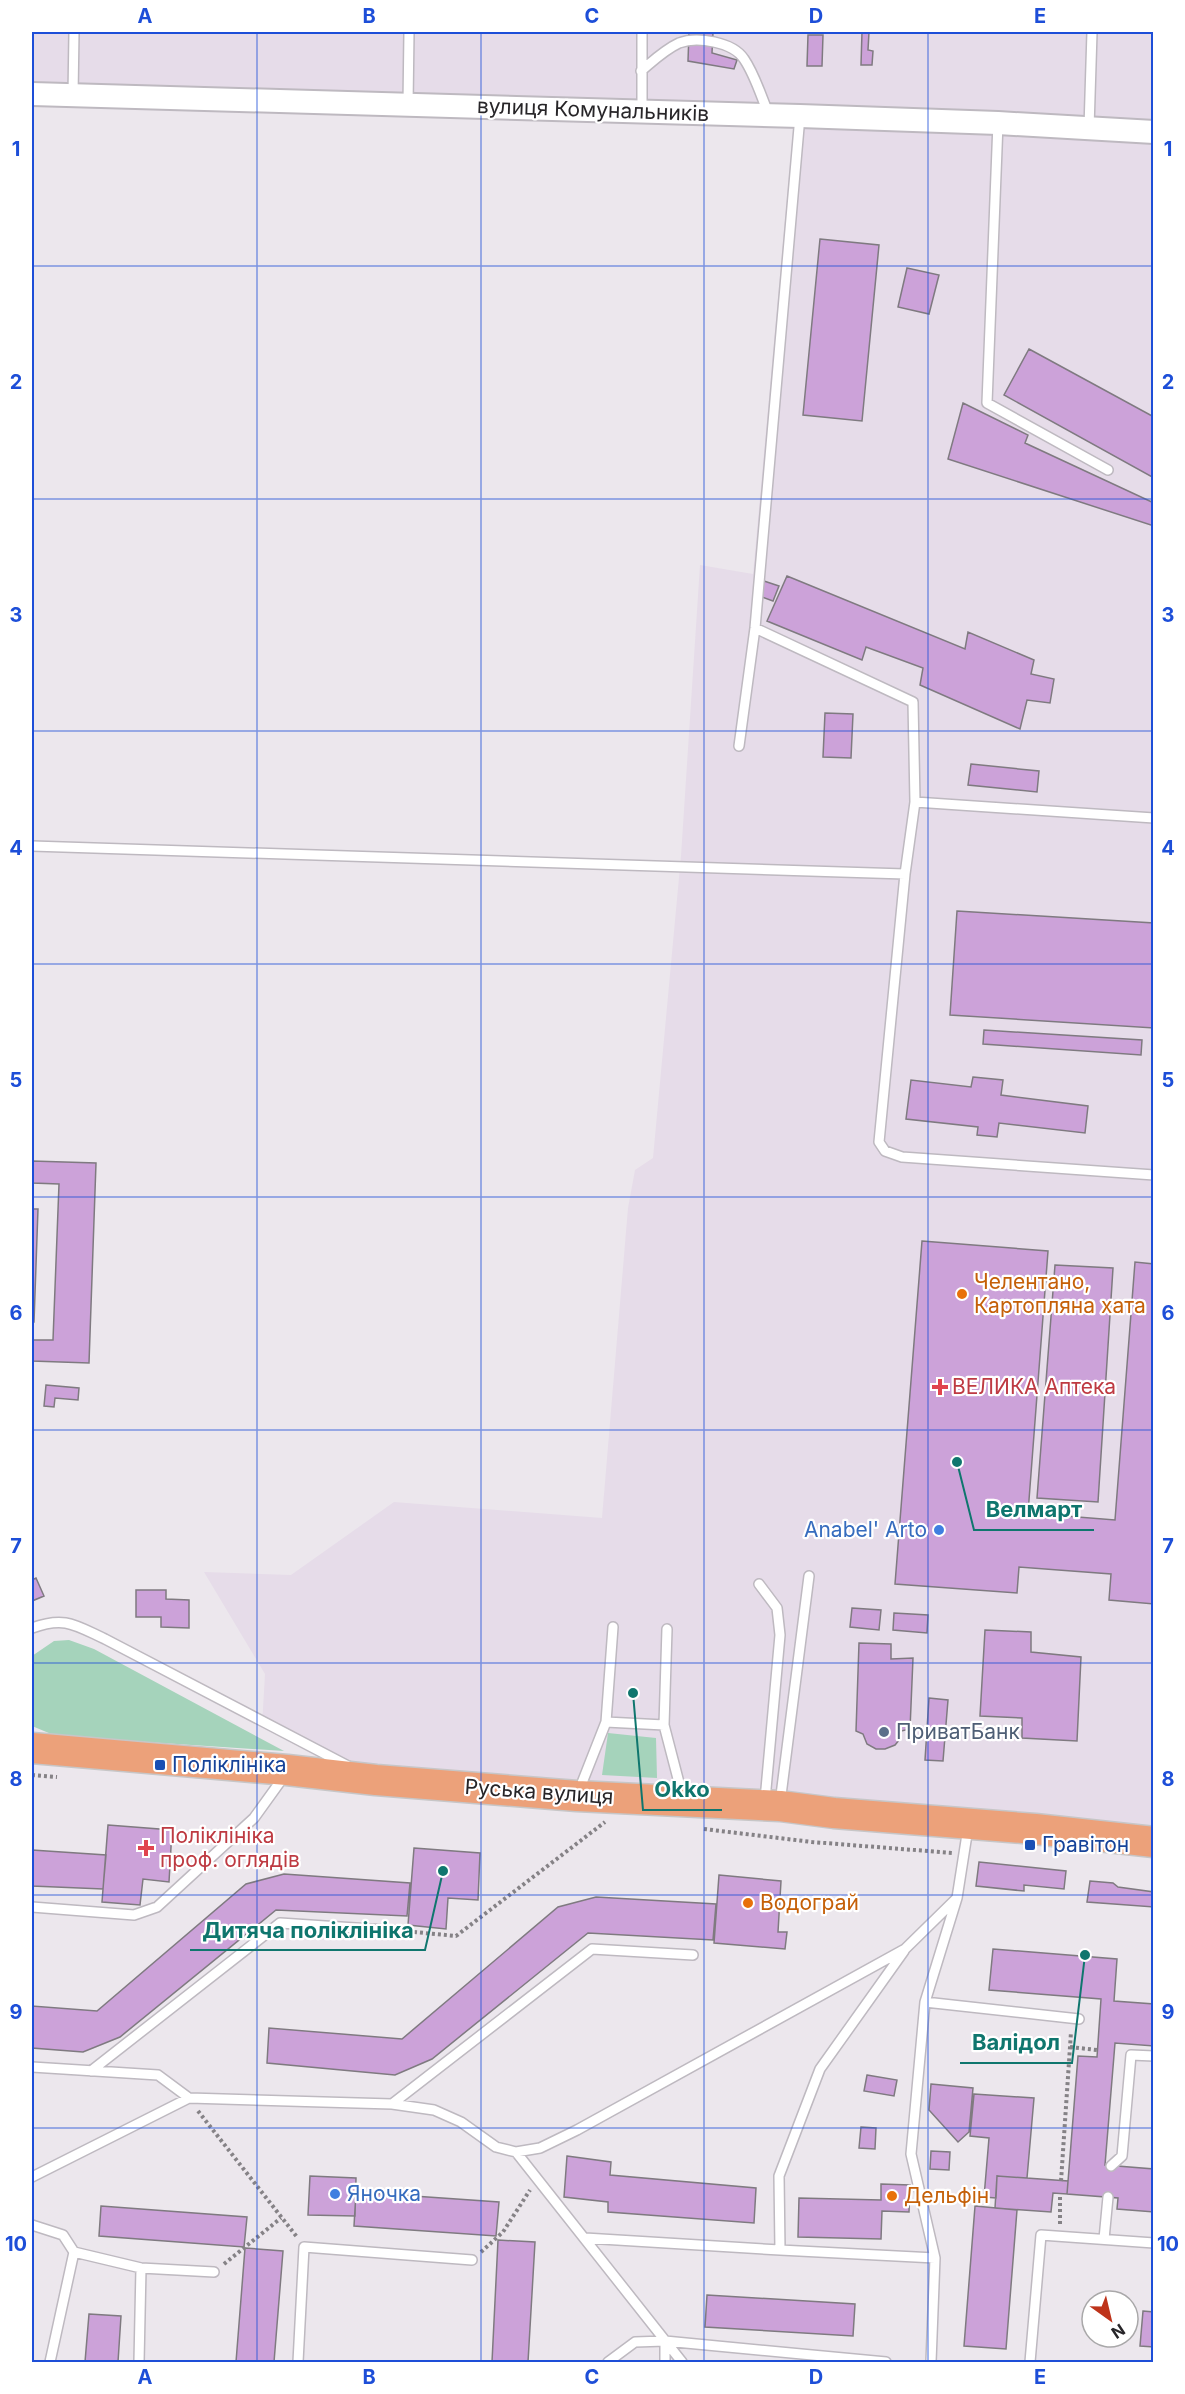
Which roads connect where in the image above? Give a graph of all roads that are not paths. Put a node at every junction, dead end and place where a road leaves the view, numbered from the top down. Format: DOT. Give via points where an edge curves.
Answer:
graph roads {
  1 [pos="74,32"];
  2 [pos="409,32"];
  3 [pos="642,32"];
  4 [pos="1092,32"];
  5 [pos="641,71"];
  6 [pos="32,94"];
  7 [pos="72,96"];
  8 [pos="408,105"];
  9 [pos="642,112"];
  10 [pos="769,115"];
  11 [pos="800,116"];
  12 [pos="998,123"];
  13 [pos="1089,128"];
  14 [pos="1154,132"];
  15 [pos="1108,470"];
  16 [pos="755,628"];
  17 [pos="740,746"];
  18 [pos="915,802"];
  19 [pos="1154,818"];
  20 [pos="32,846"];
  21 [pos="905,874"];
  22 [pos="1154,1175"];
  23 [pos="809,1576"];
  24 [pos="759,1584"];
  25 [pos="613,1627"];
  26 [pos="32,1628"];
  27 [pos="667,1629"];
  28 [pos="606,1722"];
  29 [pos="664,1725"];
  30 [pos="32,1748"];
  31 [pos="287,1770"];
  32 [pos="376,1780"];
  33 [pos="577,1796"];
  34 [pos="684,1802"];
  35 [pos="772,1805"];
  36 [pos="969,1824"];
  37 [pos="1154,1842"];
  38 [pos="957,1898"];
  39 [pos="32,1907"];
  40 [pos="401,1931"];
  41 [pos="905,1949"];
  42 [pos="693,1955"];
  43 [pos="925,2002"];
  44 [pos="1075,2018"];
  45 [pos="1154,2056"];
  46 [pos="32,2067"];
  47 [pos="91,2071"];
  48 [pos="189,2098"];
  49 [pos="392,2104"];
  50 [pos="516,2152"];
  51 [pos="1111,2166"];
  52 [pos="32,2177"];
  53 [pos="1108,2197"];
  54 [pos="32,2225"];
  55 [pos="585,2238"];
  56 [pos="1104,2239"];
  57 [pos="1154,2243"];
  58 [pos="780,2250"];
  59 [pos="74,2252"];
  60 [pos="935,2258"];
  61 [pos="472,2260"];
  62 [pos="141,2268"];
  63 [pos="214,2272"];
  64 [pos="665,2341"];
  65 [pos="50,2362"];
  66 [pos="139,2362"];
  67 [pos="298,2362"];
  68 [pos="608,2362"];
  69 [pos="665,2362"];
  70 [pos="682,2362"];
  71 [pos="885,2362"];
  72 [pos="931,2362"];
  73 [pos="1030,2362"];
  1 -- 7 [label="lane"];
  2 -- 8 [label="lane"];
  3 -- 5 [label="lane"];
  4 -- 13 [label="lane"];
  5 -- 9 [label="lane"];
  5 -- 10 [label="lane" via="664,51 682,42 729,45 743,57"];
  6 -- 7 [label="street, вулиця Комунальників"];
  7 -- 8 [label="street, вулиця Комунальників"];
  8 -- 9 [label="street, вулиця Комунальників"];
  9 -- 10 [label="street, вулиця Комунальників"];
  10 -- 11 [label="street, вулиця Комунальників"];
  11 -- 12 [label="street, вулиця Комунальників"];
  11 -- 16 [label="lane"];
  12 -- 13 [label="street, вулиця Комунальників"];
  12 -- 15 [label="lane" via="987,403"];
  13 -- 14 [label="street, вулиця Комунальників"];
  16 -- 17 [label="lane"];
  16 -- 18 [label="lane" via="913,702"];
  18 -- 19 [label="lane"];
  18 -- 21 [label="lane"];
  20 -- 21 [label="lane"];
  21 -- 22 [label="lane" via="879,1142 885,1151 902,1156"];
  23 -- 35 [label="lane"];
  24 -- 35 [label="lane" via="777,1608 780,1635"];
  25 -- 28 [label="lane"];
  26 -- 32 [label="lane" via="58,1620 74,1625"];
  27 -- 29 [label="lane"];
  28 -- 29 [label="lane"];
  28 -- 33 [label="lane"];
  29 -- 34 [label="lane"];
  30 -- 31 [label="main road, Руська вулиця"];
  31 -- 32 [label="main road, Руська вулиця"];
  31 -- 39 [label="lane" via="254,1818 157,1907 134,1915"];
  32 -- 33 [label="main road, Руська вулиця"];
  33 -- 34 [label="main road, Руська вулиця"];
  34 -- 35 [label="main road, Руська вулиця"];
  35 -- 36 [label="main road, Руська вулиця"];
  36 -- 37 [label="main road, Руська вулиця"];
  36 -- 38 [label="lane"];
  38 -- 41 [label="lane"];
  38 -- 43 [label="lane"];
  40 -- 47 [label="lane" via="279,1923"];
  41 -- 50 [label="lane" via="577,2130 540,2148"];
  41 -- 58 [label="lane" via="820,2069 778,2176"];
  42 -- 49 [label="lane" via="592,1949"];
  43 -- 44 [label="lane"];
  43 -- 60 [label="lane" via="911,2154"];
  45 -- 51 [label="lane" via="1131,2055 1122,2156"];
  46 -- 47 [label="lane"];
  47 -- 48 [label="lane" via="158,2074"];
  48 -- 49 [label="lane"];
  48 -- 52 [label="lane"];
  49 -- 50 [label="lane" via="434,2110 461,2122 496,2147"];
  50 -- 55 [label="lane"];
  53 -- 56 [label="lane"];
  54 -- 59 [label="lane" via="63,2235"];
  55 -- 58 [label="lane"];
  55 -- 64 [label="lane"];
  56 -- 57 [label="lane"];
  56 -- 73 [label="lane" via="1041,2235"];
  58 -- 60 [label="lane"];
  59 -- 62 [label="lane"];
  59 -- 65 [label="lane"];
  60 -- 72 [label="lane"];
  61 -- 67 [label="lane" via="304,2247"];
  62 -- 63 [label="lane"];
  62 -- 66 [label="lane"];
  64 -- 68 [label="lane" via="635,2342"];
  64 -- 69 [label="lane"];
  64 -- 70 [label="lane"];
  64 -- 71 [label="lane"];
}
